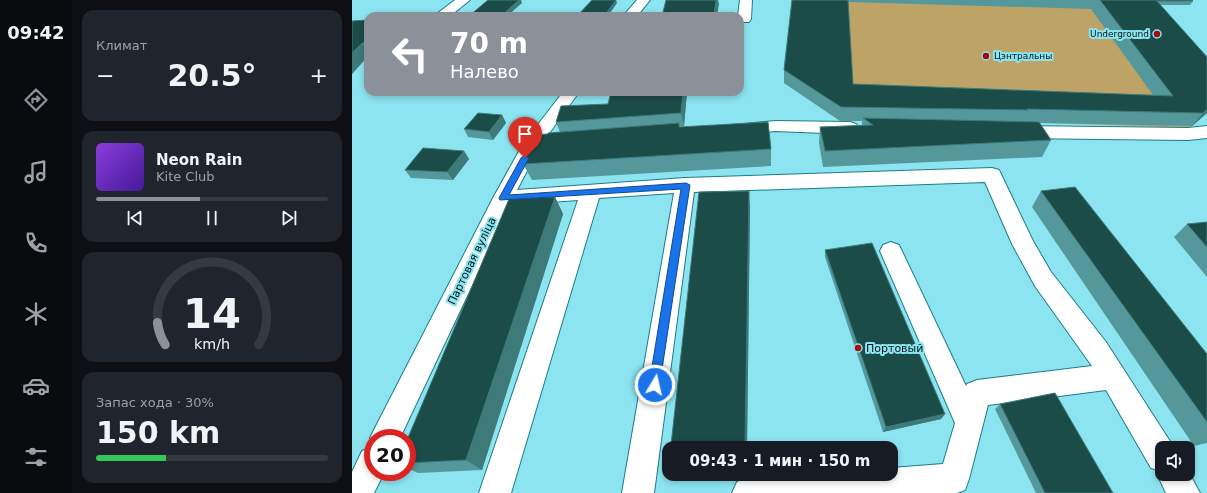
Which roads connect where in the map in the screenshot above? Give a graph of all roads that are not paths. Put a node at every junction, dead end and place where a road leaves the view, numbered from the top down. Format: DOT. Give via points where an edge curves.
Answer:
graph roads {
  1 [pos="464,0"];
  2 [pos="644,0"];
  3 [pos="746,0"];
  4 [pos="448,12"];
  5 [pos="634,12"];
  6 [pos="744,19"];
  7 [pos="568,96"];
  8 [pos="870,128"];
  9 [pos="720,130"];
  10 [pos="997,131"];
  11 [pos="1207,132"];
  12 [pos="556,142"];
  13 [pos="532,144"];
  14 [pos="686,185"];
  15 [pos="590,192"];
  16 [pos="503,198"];
  17 [pos="892,251"];
  18 [pos="1113,376"];
  19 [pos="969,423"];
  20 [pos="389,429"];
  21 [pos="1155,445"];
  22 [pos="364,481"];
  23 [pos="1176,481"];
  24 [pos="821,491"];
  25 [pos="358,493"];
  26 [pos="495,493"];
  27 [pos="638,493"];
  28 [pos="748,493"];
  29 [pos="1184,493"];
  1 -- 4 [label="street"];
  2 -- 5 [label="street"];
  3 -- 6 [label="street"];
  7 -- 13 [label="street, Партовая вуліца"];
  8 -- 9 [label="street" via="775,126"];
  10 -- 11 [label="street" via="1188,134"];
  12 -- 13 [label="street"];
  13 -- 16 [label="street, Партовая вуліца"];
  14 -- 15 [label="street"];
  14 -- 18 [label="street" via="992,175 1022,244 1043,279 1097,350"];
  14 -- 27 [label="street"];
  15 -- 16 [label="street"];
  15 -- 26 [label="street"];
  16 -- 20 [label="street, Партовая вуліца"];
  17 -- 19 [label="street"];
  18 -- 19 [label="street" via="977,393"];
  18 -- 21 [label="street"];
  19 -- 24 [label="street" via="954,479"];
  22 -- 25 [label="street"];
  23 -- 29 [label="street"];
  24 -- 28 [label="street"];
}
